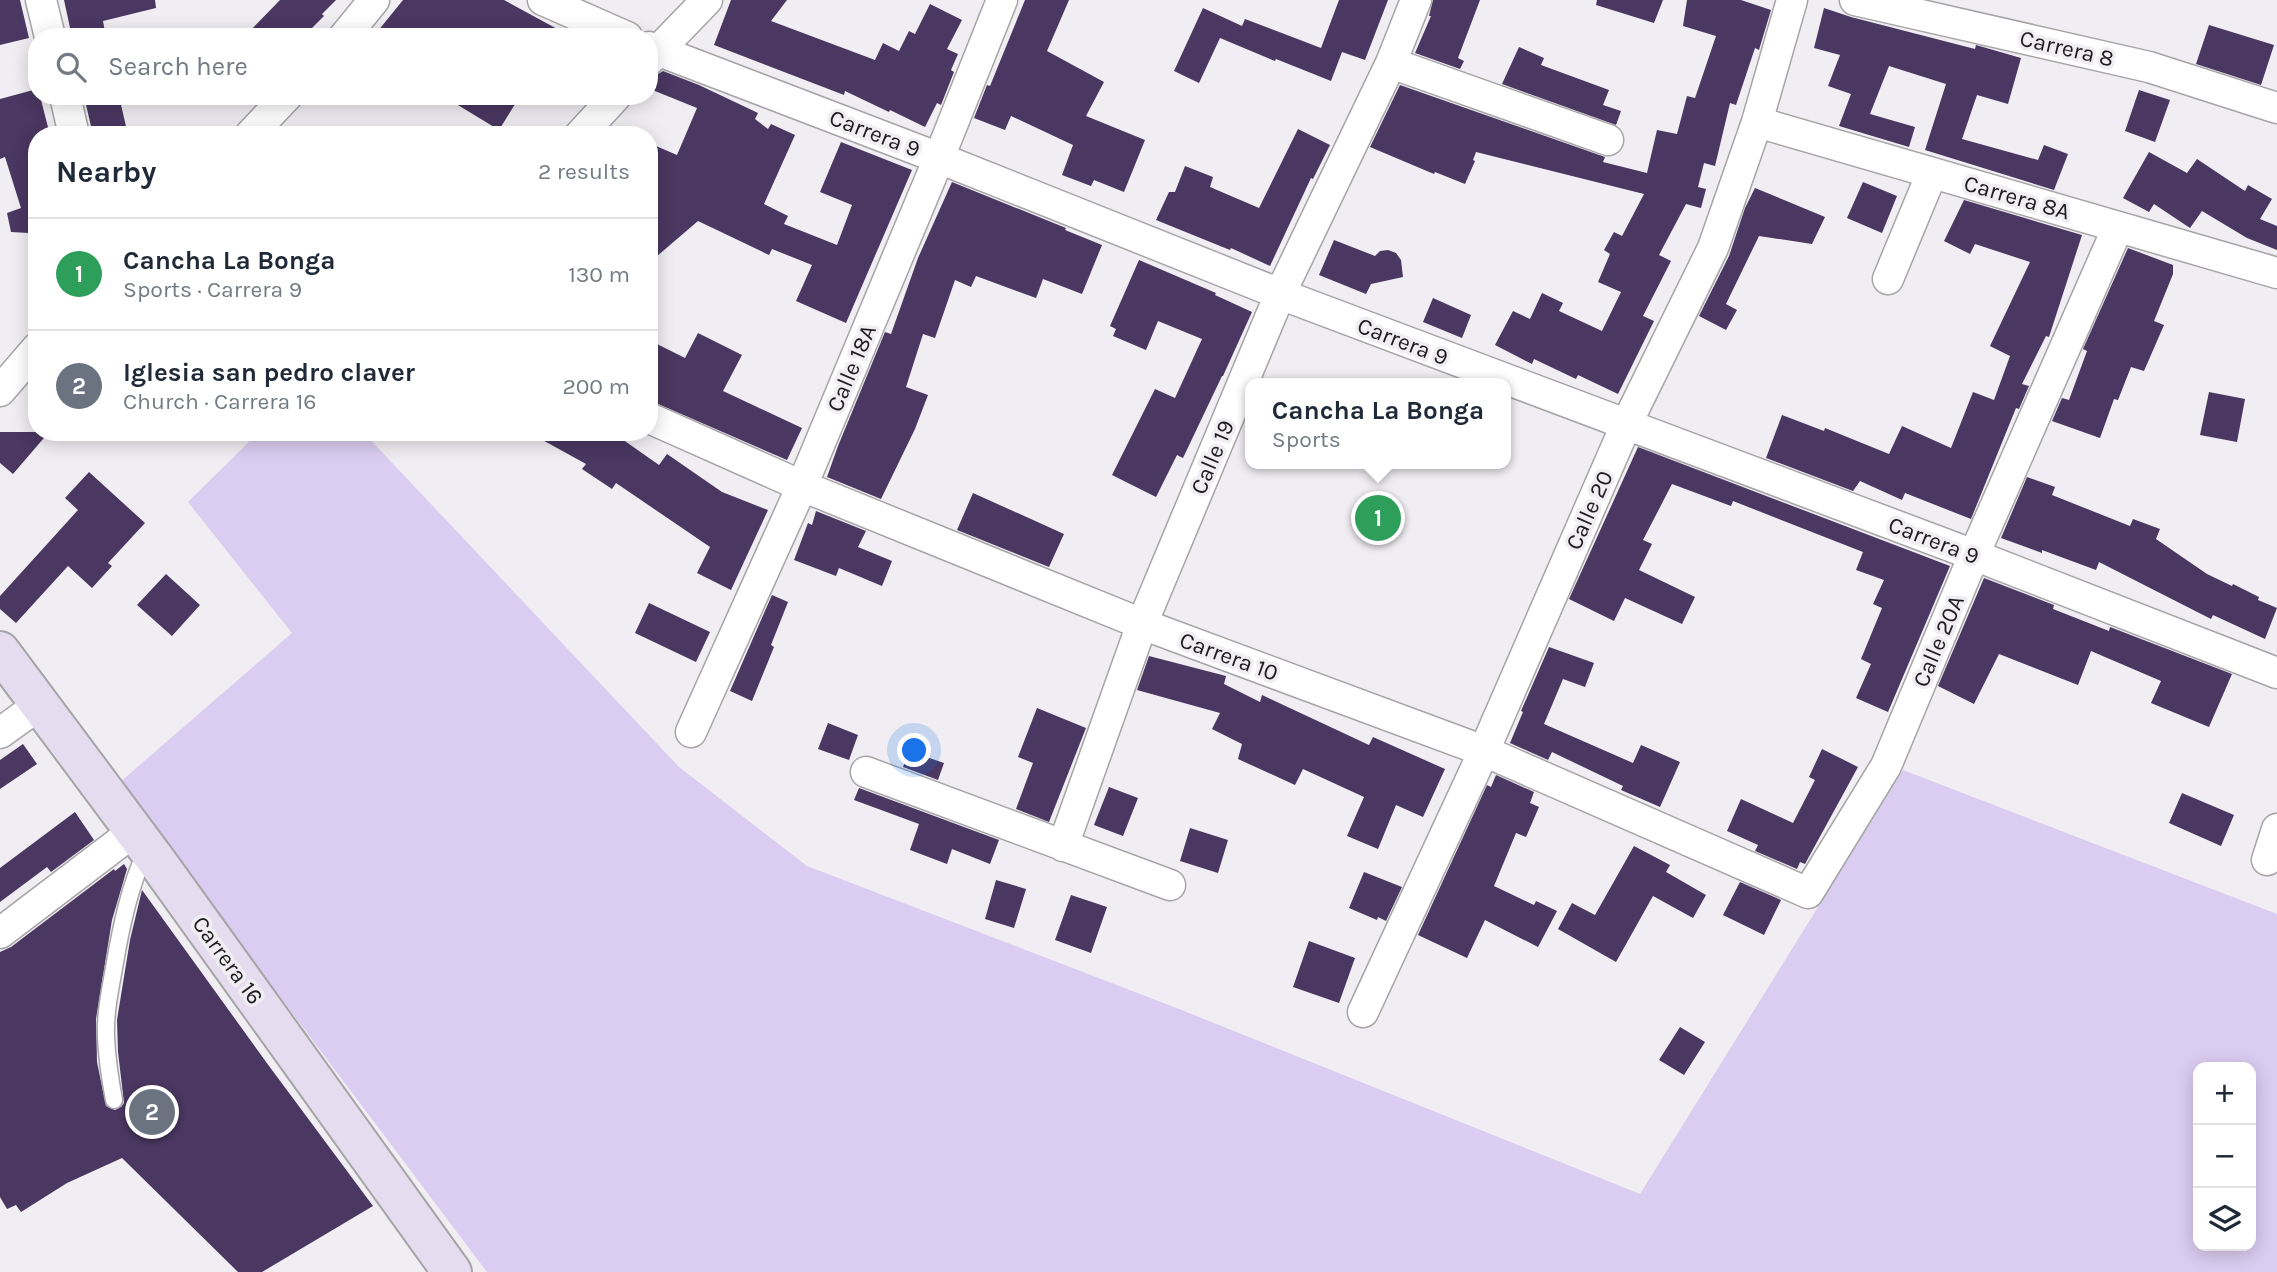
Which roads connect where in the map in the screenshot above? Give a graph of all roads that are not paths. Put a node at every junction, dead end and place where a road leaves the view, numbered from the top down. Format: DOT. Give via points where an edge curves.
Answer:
graph roads {
  1 [pos="41,0"];
  2 [pos="374,0"];
  3 [pos="542,0"];
  4 [pos="707,0"];
  5 [pos="1002,0"];
  6 [pos="1416,0"];
  7 [pos="1792,0"];
  8 [pos="1855,0"];
  9 [pos="48,28"];
  10 [pos="351,28"];
  11 [pos="606,28"];
  12 [pos="658,46"];
  13 [pos="658,54"];
  14 [pos="1391,63"];
  15 [pos="67,105"];
  16 [pos="278,105"];
  17 [pos="608,105"];
  18 [pos="2277,107"];
  19 [pos="1757,122"];
  20 [pos="72,126"];
  21 [pos="259,126"];
  22 [pos="588,126"];
  23 [pos="1608,140"];
  24 [pos="939,158"];
  25 [pos="1933,173"];
  26 [pos="2118,227"];
  27 [pos="2277,273"];
  28 [pos="1888,279"];
  29 [pos="1280,294"];
  30 [pos="28,358"];
  31 [pos="1502,378"];
  32 [pos="1511,381"];
  33 [pos="0,391"];
  34 [pos="658,422"];
  35 [pos="1626,425"];
  36 [pos="802,486"];
  37 [pos="1974,555"];
  38 [pos="1142,624"];
  39 [pos="0,651"];
  40 [pos="2277,673"];
  41 [pos="39,705"];
  42 [pos="691,732"];
  43 [pos="0,733"];
  44 [pos="1484,751"];
  45 [pos="866,772"];
  46 [pos="2277,829"];
  47 [pos="140,841"];
  48 [pos="1063,846"];
  49 [pos="2267,860"];
  50 [pos="1170,885"];
  51 [pos="1808,893"];
  52 [pos="0,933"];
  53 [pos="1363,1012"];
  54 [pos="114,1101"];
  55 [pos="452,1272"];
  1 -- 9 [label="street"];
  2 -- 10 [label="street"];
  3 -- 11 [label="street"];
  4 -- 12 [label="street"];
  5 -- 24 [label="street, Calle 18A"];
  6 -- 14 [label="street, Calle 19"];
  7 -- 19 [label="street, Calle 20"];
  8 -- 18 [label="street, Carrera 8" via="2149,67"];
  13 -- 24 [label="street, Carrera 9"];
  14 -- 23 [label="street"];
  14 -- 29 [label="street, Calle 19"];
  15 -- 20 [label="street"];
  16 -- 21 [label="street"];
  17 -- 22 [label="street"];
  19 -- 25 [label="street, Carrera 8A"];
  19 -- 35 [label="street, Calle 20" via="1713,248"];
  24 -- 29 [label="street, Carrera 9"];
  24 -- 36 [label="street, Calle 18A"];
  25 -- 26 [label="street, Carrera 8A"];
  25 -- 28 [label="street"];
  26 -- 27 [label="street, Carrera 8A"];
  26 -- 37 [label="street, Calle 20A"];
  29 -- 31 [label="street, Carrera 9"];
  29 -- 38 [label="street, Calle 19"];
  30 -- 33 [label="street"];
  32 -- 35 [label="street, Carrera 9"];
  34 -- 36 [label="street, Carrera 10"];
  35 -- 37 [label="street, Carrera 9"];
  35 -- 44 [label="street, Calle 20"];
  36 -- 38 [label="street, Carrera 10"];
  36 -- 42 [label="street, Calle 18A"];
  37 -- 40 [label="street, Carrera 9"];
  37 -- 51 [label="street, Calle 20A" via="1886,766"];
  38 -- 44 [label="street, Carrera 10"];
  38 -- 48 [label="street, Calle 19"];
  39 -- 41 [label="main road, Carrera 16"];
  41 -- 43 [label="street"];
  41 -- 47 [label="main road, Carrera 16"];
  44 -- 51 [label="street, Carrera 10"];
  44 -- 53 [label="street, Calle 20"];
  45 -- 48 [label="street"];
  46 -- 49 [label="street"];
  47 -- 52 [label="street"];
  47 -- 54 [label="lane" via="110,990 106,1033"];
  47 -- 55 [label="main road, Carrera 16"];
  48 -- 50 [label="street"];
}
